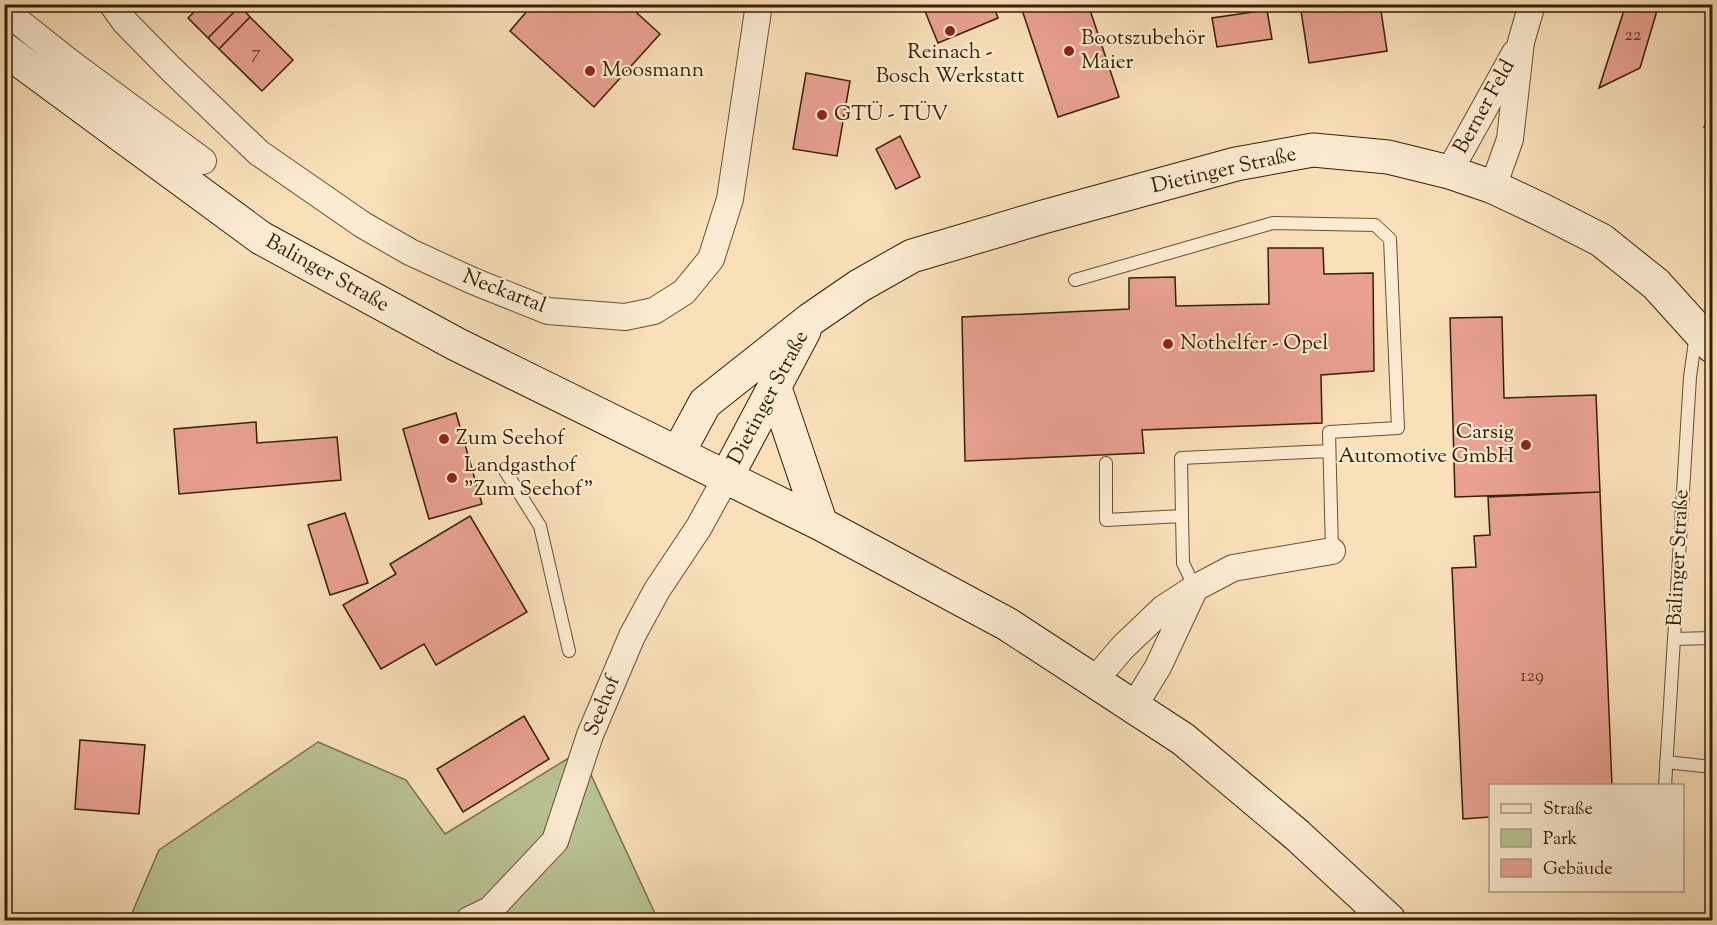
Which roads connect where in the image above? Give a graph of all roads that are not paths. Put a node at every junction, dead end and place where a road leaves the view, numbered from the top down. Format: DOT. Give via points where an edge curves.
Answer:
graph roads {
  1 [pos="112,4"];
  2 [pos="759,4"];
  3 [pos="1528,6"];
  4 [pos="4,10"];
  5 [pos="1521,42"];
  6 [pos="4,49"];
  7 [pos="203,161"];
  8 [pos="1449,172"];
  9 [pos="1494,187"];
  10 [pos="1075,280"];
  11 [pos="811,319"];
  12 [pos="1705,338"];
  13 [pos="775,387"];
  14 [pos="1329,451"];
  15 [pos="678,453"];
  16 [pos="1106,463"];
  17 [pos="504,469"];
  18 [pos="727,476"];
  19 [pos="1182,516"];
  20 [pos="821,524"];
  21 [pos="1332,551"];
  22 [pos="1195,588"];
  23 [pos="1713,638"];
  24 [pos="1674,639"];
  25 [pos="569,651"];
  26 [pos="1094,681"];
  27 [pos="1134,706"];
  28 [pos="1666,762"];
  29 [pos="1713,767"];
  30 [pos="1665,784"];
  31 [pos="1372,915"];
  32 [pos="469,921"];
  1 -- 2 [label="street, Neckartal" via="171,69 259,153 363,225 473,282 548,311 625,317 654,311 684,292 711,259 730,199"];
  3 -- 5 [label="street, Berner Feld"];
  4 -- 7 [label="street"];
  5 -- 8 [label="street, Berner Feld"];
  5 -- 9 [label="street, Berner Feld" via="1510,139"];
  6 -- 15 [label="main road, Balinger Straße" via="261,238 456,344"];
  8 -- 9 [label="main road, Dietinger Straße"];
  8 -- 11 [label="main road, Dietinger Straße" via="1389,157 1313,150 1236,164 912,256"];
  9 -- 12 [label="main road, Dietinger Straße" via="1601,240 1656,284"];
  10 -- 14 [label="lane" via="1273,223 1376,225 1390,239 1398,428 1329,432"];
  11 -- 13 [label="main road, Dietinger Straße"];
  11 -- 15 [label="main road, Dietinger Straße" via="705,403"];
  12 -- 24 [label="lane, Balinger Straße" via="1690,377"];
  13 -- 18 [label="main road, Dietinger Straße"];
  13 -- 20 [label="main road"];
  14 -- 19 [label="lane" via="1181,458"];
  14 -- 21 [label="lane"];
  15 -- 18 [label="main road, Balinger Straße"];
  16 -- 19 [label="lane" via="1106,520"];
  17 -- 25 [label="lane" via="540,526"];
  18 -- 20 [label="main road, Balinger Straße"];
  18 -- 32 [label="street, Seehof" via="632,636 590,735 555,841 490,910"];
  19 -- 22 [label="lane" via="1184,563"];
  20 -- 26 [label="main road, Balinger Straße" via="1007,624"];
  21 -- 22 [label="street" via="1233,568"];
  22 -- 26 [label="street" via="1164,608"];
  22 -- 27 [label="street" via="1158,668"];
  23 -- 24 [label="lane"];
  24 -- 28 [label="lane, Balinger Straße"];
  26 -- 27 [label="main road, Balinger Straße"];
  27 -- 31 [label="main road, Balinger Straße" via="1183,739 1297,835"];
  28 -- 29 [label="lane"];
  28 -- 30 [label="lane, Balinger Straße"];
}
